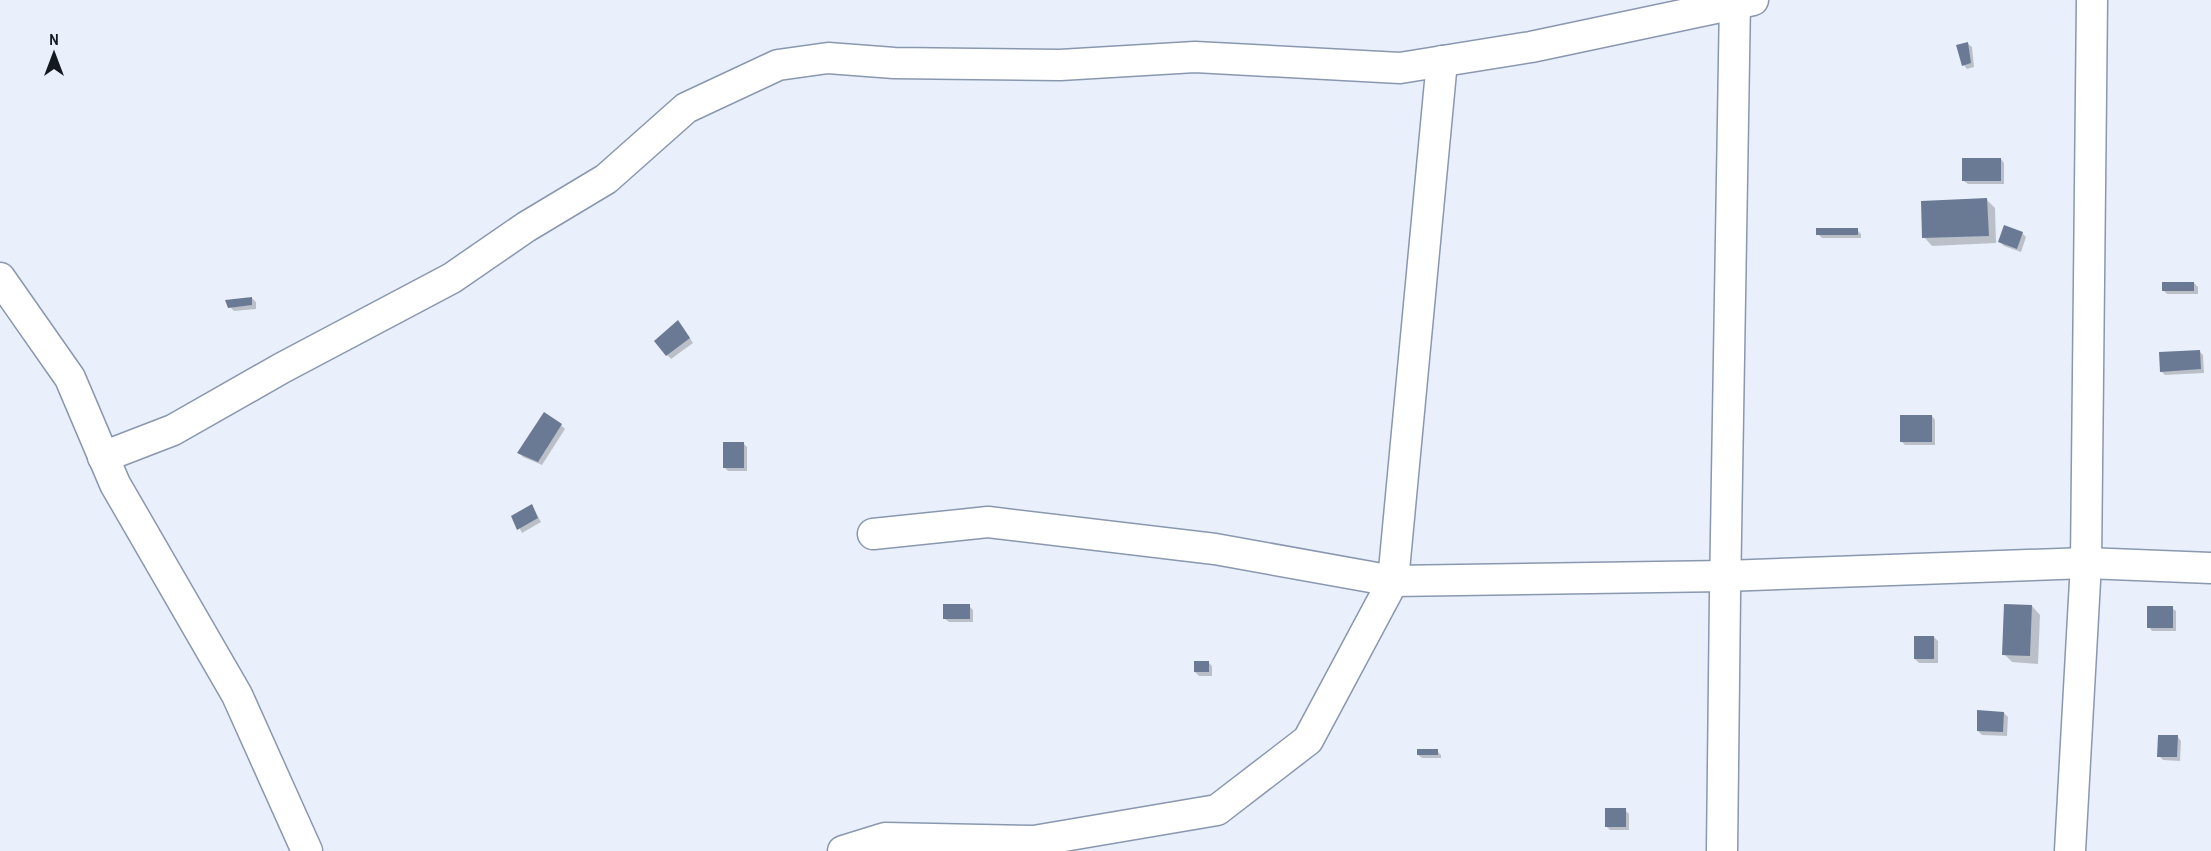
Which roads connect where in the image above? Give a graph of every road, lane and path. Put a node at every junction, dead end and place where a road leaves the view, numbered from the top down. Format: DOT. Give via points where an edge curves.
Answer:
graph roads {
  1 [pos="2092,0"];
  2 [pos="1741,1"];
  3 [pos="1442,61"];
  4 [pos="0,278"];
  5 [pos="103,457"];
  6 [pos="873,534"];
  7 [pos="2086,562"];
  8 [pos="2211,568"];
  9 [pos="1725,576"];
  10 [pos="1393,581"];
  11 [pos="307,851"];
  12 [pos="843,851"];
  13 [pos="1722,851"];
  14 [pos="2070,851"];
  1 -- 7 [label="street"];
  2 -- 3 [label="street" via="1531,47"];
  2 -- 9 [label="street"];
  3 -- 5 [label="street" via="1400,68 1195,57 1060,65 894,63 828,58 778,65 686,108 606,179 452,278 173,430"];
  3 -- 10 [label="street"];
  4 -- 5 [label="street" via="70,378"];
  5 -- 11 [label="street" via="237,695"];
  6 -- 10 [label="street" via="988,522 1215,549"];
  7 -- 8 [label="street"];
  7 -- 9 [label="street"];
  7 -- 14 [label="street"];
  9 -- 10 [label="street"];
  9 -- 13 [label="street"];
  10 -- 12 [label="street" via="1308,740 1217,810 1034,841 885,838"];
}
